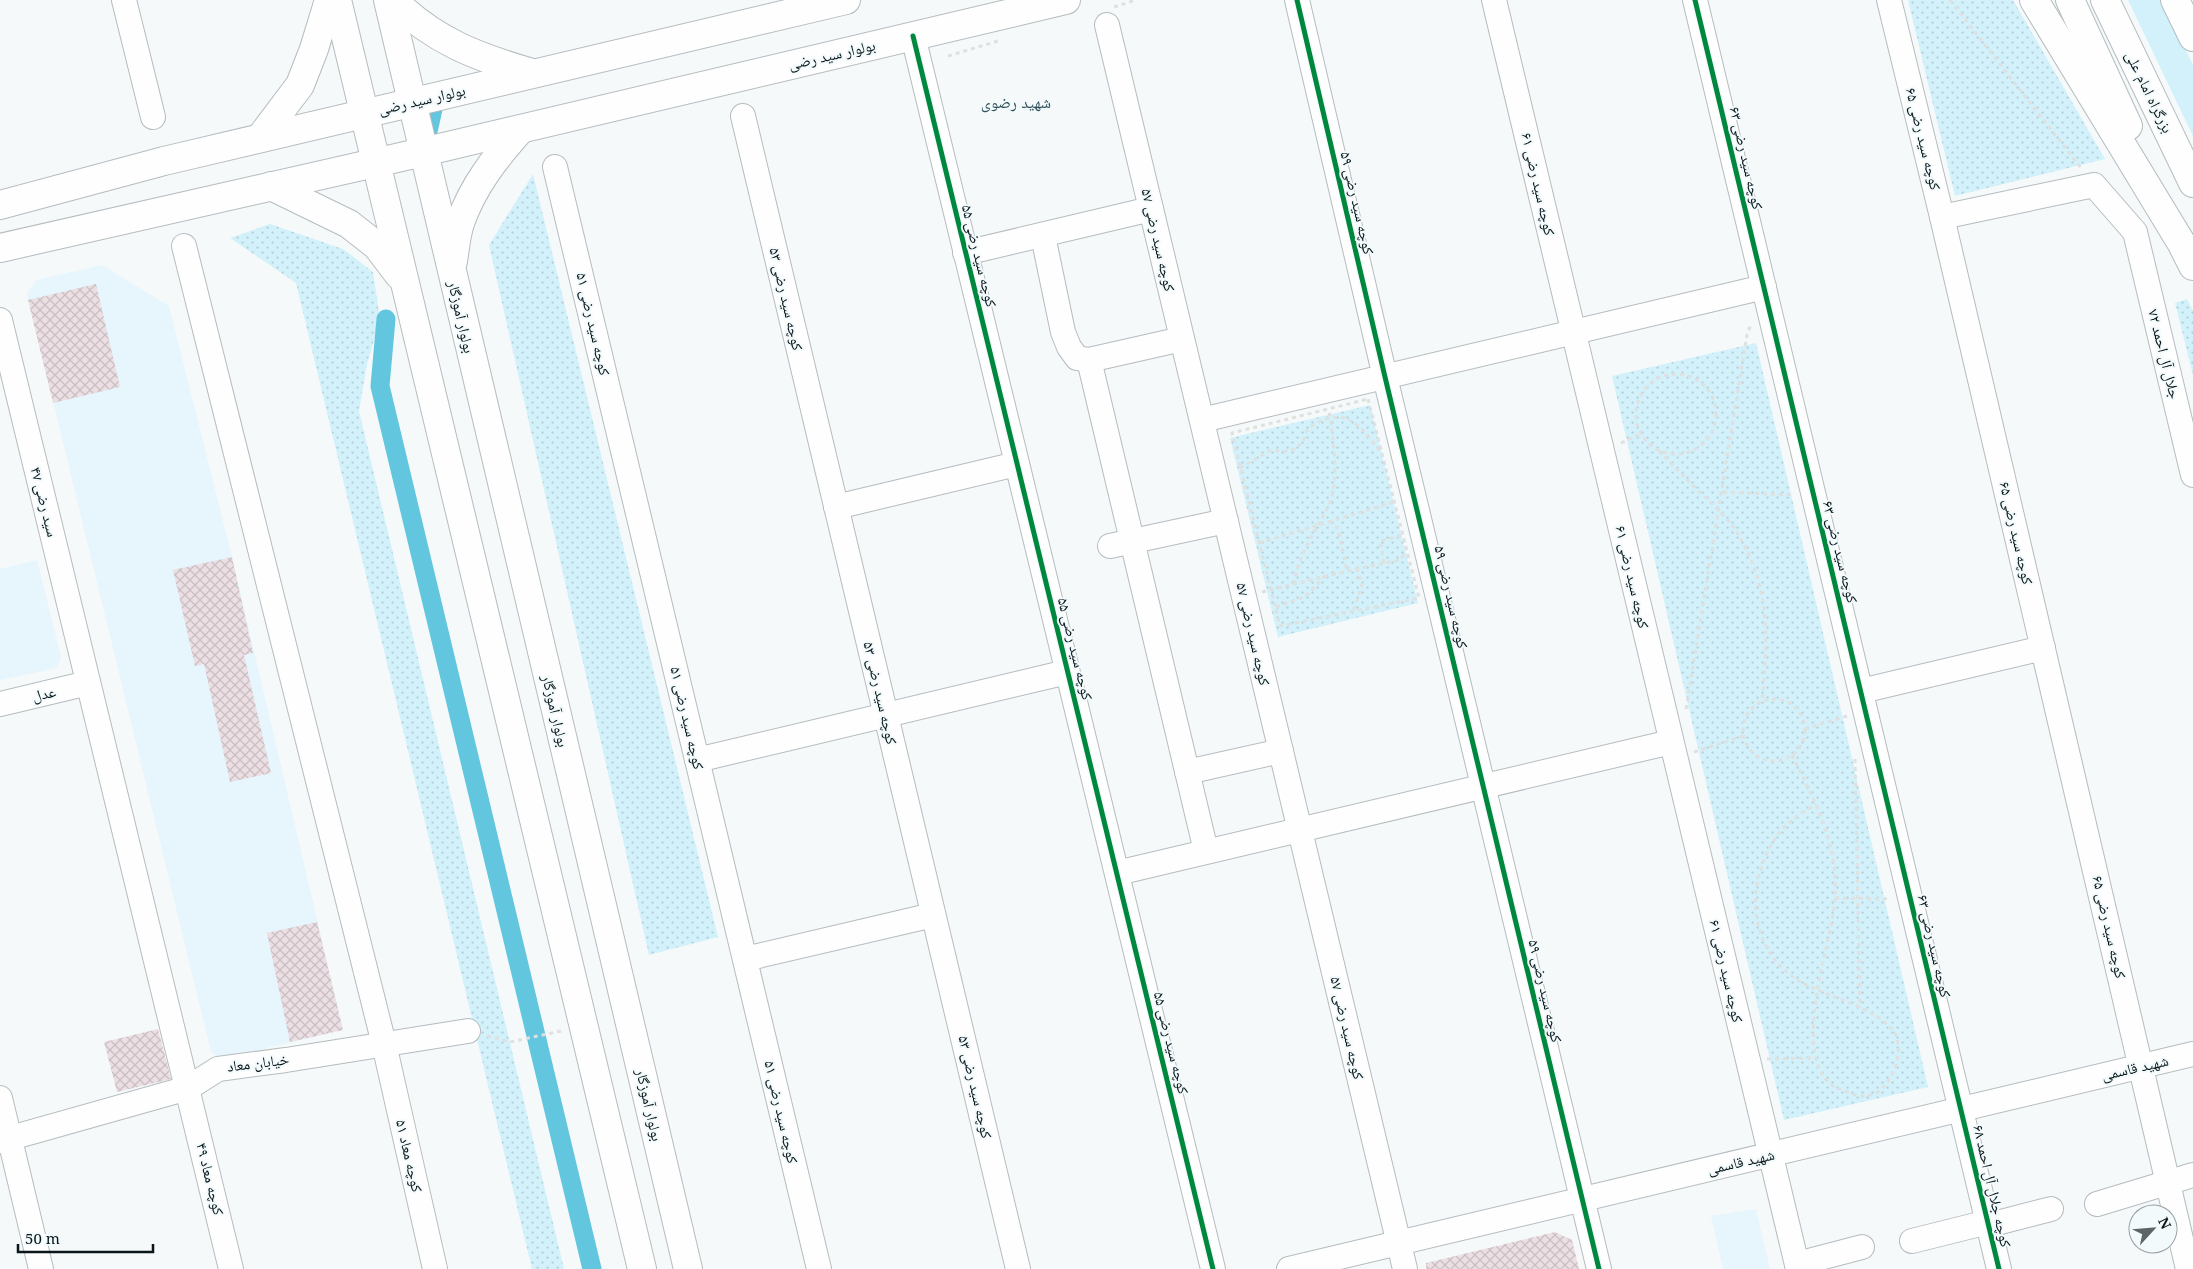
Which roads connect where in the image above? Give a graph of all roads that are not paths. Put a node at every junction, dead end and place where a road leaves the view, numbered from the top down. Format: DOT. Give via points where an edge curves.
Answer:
graph roads {
  1 [pos="124,0"];
  2 [pos="329,0"];
  3 [pos="337,0"];
  4 [pos="388,0"];
  5 [pos="393,0"];
  6 [pos="846,0"];
  7 [pos="1066,0"];
  8 [pos="1298,0"];
  9 [pos="1494,0"];
  10 [pos="1695,0"];
  11 [pos="1889,0"];
  12 [pos="2034,0"];
  13 [pos="2070,0"];
  14 [pos="2105,0"];
  15 [pos="2175,0"];
  16 [pos="1107,25"];
  17 [pos="912,36"];
  18 [pos="2193,37"];
  19 [pos="533,74"];
  20 [pos="412,102"];
  21 [pos="364,113"];
  22 [pos="742,116"];
  23 [pos="153,117"];
  24 [pos="520,129"];
  25 [pos="260,138"];
  26 [pos="423,152"];
  27 [pos="376,162"];
  28 [pos="555,168"];
  29 [pos="2193,183"];
  30 [pos="271,186"];
  31 [pos="0,204"];
  32 [pos="1151,209"];
  33 [pos="1942,217"];
  34 [pos="1043,236"];
  35 [pos="184,246"];
  36 [pos="0,248"];
  37 [pos="965,254"];
  38 [pos="2188,255"];
  39 [pos="451,273"];
  40 [pos="406,284"];
  41 [pos="1764,287"];
  42 [pos="0,320"];
  43 [pos="1573,332"];
  44 [pos="1182,338"];
  45 [pos="1090,360"];
  46 [pos="1385,377"];
  47 [pos="1202,420"];
  48 [pos="1017,464"];
  49 [pos="2193,475"];
  50 [pos="836,507"];
  51 [pos="1226,521"];
  52 [pos="1121,544"];
  53 [pos="2042,648"];
  54 [pos="1067,672"];
  55 [pos="88,683"];
  56 [pos="1863,700"];
  57 [pos="0,704"];
  58 [pos="886,715"];
  59 [pos="1673,750"];
  60 [pos="1281,751"];
  61 [pos="697,760"];
  62 [pos="1187,772"];
  63 [pos="1483,786"];
  64 [pos="1300,830"];
  65 [pos="1206,850"];
  66 [pos="1117,873"];
  67 [pos="933,914"];
  68 [pos="744,959"];
  69 [pos="468,1031"];
  70 [pos="384,1044"];
  71 [pos="2193,1054"];
  72 [pos="2142,1066"];
  73 [pos="188,1088"];
  74 [pos="0,1098"];
  75 [pos="1961,1110"];
  76 [pos="5,1140"];
  77 [pos="1770,1155"];
  78 [pos="2193,1176"];
  79 [pos="2169,1183"];
  80 [pos="1582,1200"];
  81 [pos="2097,1204"];
  82 [pos="2051,1209"];
  83 [pos="1988,1224"];
  84 [pos="1912,1241"];
  85 [pos="1398,1243"];
  86 [pos="1862,1247"];
  87 [pos="1797,1266"];
  88 [pos="41,1269"];
  89 [pos="232,1269"];
  90 [pos="435,1269"];
  91 [pos="642,1269"];
  92 [pos="688,1269"];
  93 [pos="819,1269"];
  94 [pos="1018,1269"];
  95 [pos="1213,1269"];
  96 [pos="1289,1269"];
  97 [pos="1405,1269"];
  98 [pos="1599,1269"];
  99 [pos="1999,1269"];
  100 [pos="2188,1269"];
  1 -- 23 [label="street"];
  2 -- 25 [label="main road" via="300,85"];
  3 -- 21 [label="main road"];
  4 -- 20 [label="main road"];
  5 -- 19 [label="main road" via="410,17 447,41 482,58"];
  6 -- 19 [label="main road, بولوار سید رضی"];
  7 -- 17 [label="main road, بولوار سید رضی"];
  8 -- 46 [label="street, کوچه سید رضی ۵۹"];
  9 -- 43 [label="street, کوچه سید رضی ۶۱"];
  10 -- 41 [label="street, کوچه سید رضی ۶۳"];
  11 -- 33 [label="street, کوچه سید رضی ۶۵"];
  12 -- 38 [label="main road"];
  13 -- 38 [label="main road"];
  14 -- 29 [label="main road, بزرگراه امام علی"];
  15 -- 18 [label="main road"];
  16 -- 32 [label="street, کوچه سید رضی ۵۷"];
  17 -- 24 [label="main road, بولوار سید رضی"];
  17 -- 37 [label="street, کوچه سید رضی ۵۵"];
  19 -- 20 [label="main road, بولوار سید رضی"];
  20 -- 21 [label="main road, بولوار سید رضی"];
  20 -- 26 [label="main road, بولوار آموزگار"];
  21 -- 25 [label="main road, بولوار سید رضی"];
  21 -- 27 [label="main road"];
  22 -- 50 [label="street, کوچه سید رضی ۵۳"];
  24 -- 26 [label="main road, بولوار سید رضی"];
  24 -- 39 [label="main road" via="491,163 473,192 460,224"];
  25 -- 31 [label="main road, بولوار سید رضی"];
  26 -- 27 [label="main road, بولوار سید رضی"];
  26 -- 39 [label="main road, بولوار آموزگار"];
  27 -- 30 [label="main road"];
  27 -- 40 [label="main road"];
  28 -- 61 [label="street, کوچه سید رضی ۵۱"];
  30 -- 36 [label="main road"];
  30 -- 40 [label="main road" via="349,224 378,246"];
  32 -- 34 [label="street"];
  32 -- 44 [label="street, کوچه سید رضی ۵۷"];
  33 -- 49 [label="street, جلال آل احمد ۷۲" via="2094,184 2135,232"];
  33 -- 53 [label="street, کوچه سید رضی ۶۵"];
  34 -- 37 [label="street"];
  34 -- 45 [label="street" via="1063,332 1077,358"];
  35 -- 70 [label="street, کوچه معاد ۵۱"];
  37 -- 48 [label="street, کوچه سید رضی ۵۵"];
  39 -- 92 [label="main road, بولوار آموزگار"];
  40 -- 91 [label="main road"];
  41 -- 43 [label="street"];
  41 -- 56 [label="street, کوچه سید رضی ۶۳"];
  42 -- 55 [label="street, سید رضی ۴۷"];
  43 -- 46 [label="street"];
  43 -- 59 [label="street, کوچه سید رضی ۶۱"];
  44 -- 45 [label="street"];
  44 -- 47 [label="street, کوچه سید رضی ۵۷"];
  45 -- 52 [label="street"];
  46 -- 47 [label="street" via="1327,400"];
  46 -- 63 [label="street, کوچه سید رضی ۵۹" via="1412,533"];
  47 -- 51 [label="street, کوچه سید رضی ۵۷"];
  48 -- 50 [label="street"];
  48 -- 54 [label="street, کوچه سید رضی ۵۵"];
  50 -- 58 [label="street, کوچه سید رضی ۵۳"];
  51 -- 52 [label="street"];
  51 -- 60 [label="street, کوچه سید رضی ۵۷"];
  52 -- 62 [label="street"];
  53 -- 56 [label="street"];
  53 -- 72 [label="street, کوچه سید رضی ۶۵"];
  54 -- 58 [label="street"];
  54 -- 66 [label="street, کوچه سید رضی ۵۵"];
  55 -- 57 [label="street, عدل"];
  55 -- 73 [label="street, سید رضی ۴۷"];
  56 -- 75 [label="street, کوچه سید رضی ۶۳"];
  58 -- 61 [label="street"];
  58 -- 67 [label="street, کوچه سید رضی ۵۳"];
  59 -- 63 [label="street"];
  59 -- 77 [label="street, کوچه سید رضی ۶۱"];
  60 -- 62 [label="street"];
  60 -- 64 [label="street, کوچه سید رضی ۵۷"];
  61 -- 68 [label="street, کوچه سید رضی ۵۱"];
  62 -- 65 [label="street"];
  63 -- 64 [label="street"];
  63 -- 80 [label="street, کوچه سید رضی ۵۹"];
  64 -- 65 [label="street"];
  64 -- 85 [label="street, کوچه سید رضی ۵۷"];
  65 -- 66 [label="street"];
  66 -- 95 [label="street, کوچه سید رضی ۵۵"];
  67 -- 68 [label="street"];
  67 -- 94 [label="street, کوچه سید رضی ۵۳"];
  68 -- 93 [label="street, کوچه سید رضی ۵۱"];
  69 -- 70 [label="street, خیابان معاد"];
  70 -- 73 [label="street, خیابان معاد" via="218,1068"];
  70 -- 90 [label="street, کوچه معاد ۵۱"];
  71 -- 72 [label="street, شهید قاسمی"];
  72 -- 75 [label="street, شهید قاسمی"];
  72 -- 79 [label="street, کوچه سید رضی ۶۵"];
  73 -- 76 [label="street, خیابان معاد"];
  73 -- 89 [label="street, کوچه معاد ۴۹"];
  74 -- 76 [label="street"];
  75 -- 77 [label="street, شهید قاسمی"];
  75 -- 83 [label="street, کوچه جلال آل احمد ۶۸"];
  76 -- 88 [label="street"];
  77 -- 80 [label="street, شهید قاسمی"];
  77 -- 87 [label="street, کوچه سید رضی ۶۱"];
  78 -- 79 [label="street"];
  79 -- 81 [label="street"];
  79 -- 100 [label="street, کوچه سید رضی ۶۵"];
  80 -- 85 [label="street, شهید قاسمی"];
  80 -- 98 [label="street, کوچه سید رضی ۵۹"];
  82 -- 83 [label="street"];
  83 -- 84 [label="street"];
  83 -- 99 [label="street, کوچه جلال آل احمد ۶۸"];
  85 -- 96 [label="street, شهید قاسمی"];
  85 -- 97 [label="street, کوچه سید رضی ۵۷"];
  86 -- 87 [label="street"];
}
